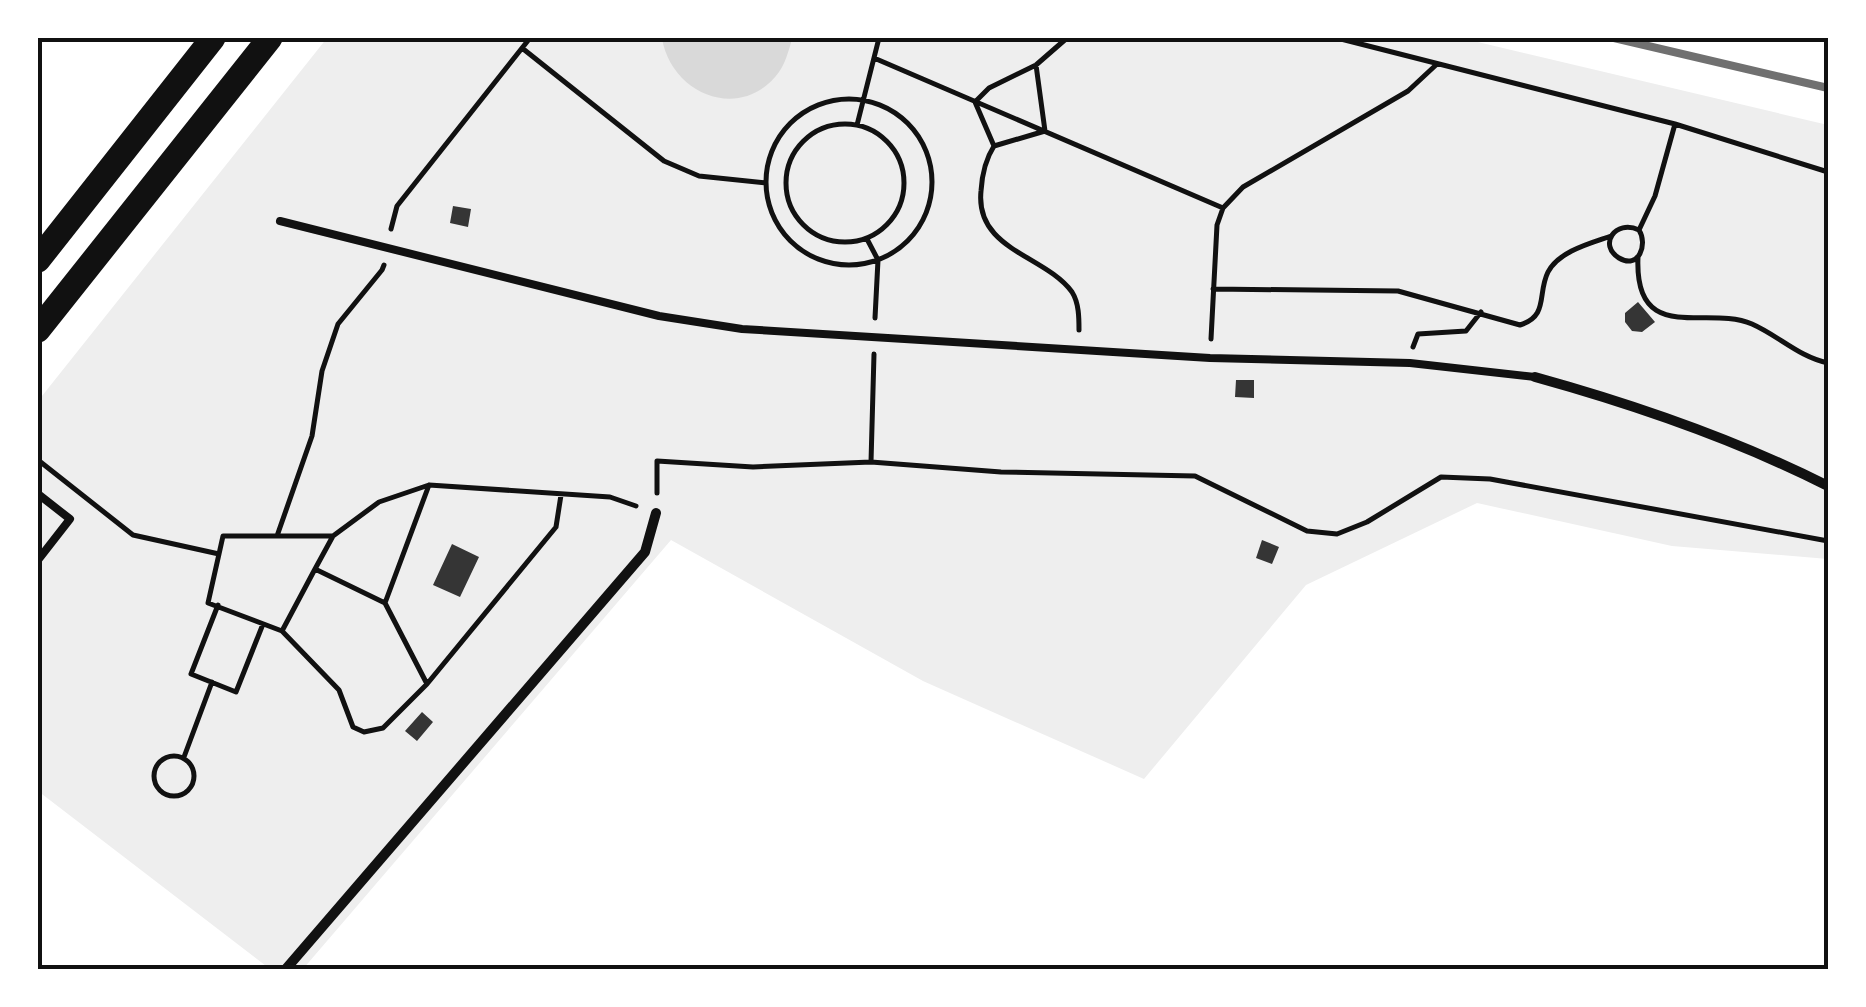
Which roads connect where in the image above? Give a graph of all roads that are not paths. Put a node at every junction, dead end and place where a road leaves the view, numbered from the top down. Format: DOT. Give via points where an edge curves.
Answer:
graph roads {
  1 [pos="213,38"];
  2 [pos="270,38"];
  3 [pos="280,221"];
  4 [pos="38,260"];
  5 [pos="38,330"];
  6 [pos="1536,377"];
  7 [pos="1828,486"];
  8 [pos="38,494"];
  9 [pos="656,513"];
  10 [pos="38,560"];
  11 [pos="285,970"];
  1 -- 4 [label="highway"];
  2 -- 5 [label="highway"];
  3 -- 6 [label="lane" via="659,316 742,329 1210,358 1410,363"];
  6 -- 7 [label="street" via="1631,403"];
  8 -- 10 [label="lane" via="70,519"];
  9 -- 11 [label="street" via="645,552"];
}
